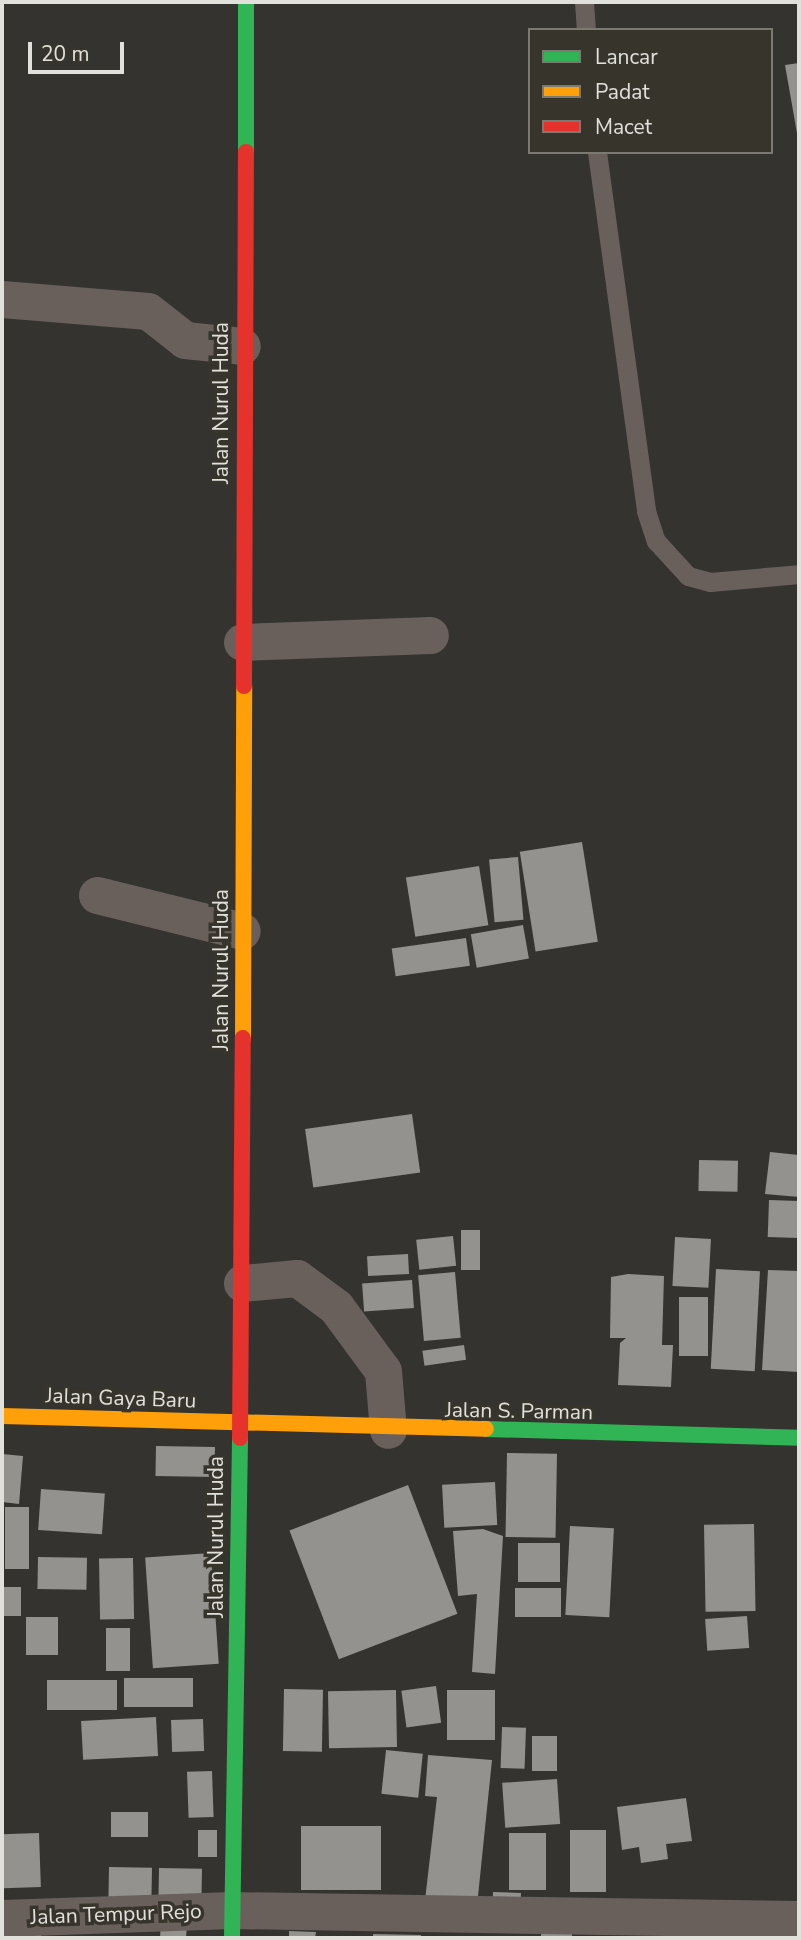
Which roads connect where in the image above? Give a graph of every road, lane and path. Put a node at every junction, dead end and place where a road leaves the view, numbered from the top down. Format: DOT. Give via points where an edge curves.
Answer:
graph roads {
  1 [pos="246,2"];
  2 [pos="584,2"];
  3 [pos="586,28"];
  4 [pos="597,154"];
  5 [pos="2,299"];
  6 [pos="242,346"];
  7 [pos="799,574"];
  8 [pos="430,635"];
  9 [pos="242,642"];
  10 [pos="97,895"];
  11 [pos="242,931"];
  12 [pos="242,1283"];
  13 [pos="2,1416"];
  14 [pos="238,1424"];
  15 [pos="388,1430"];
  16 [pos="799,1438"];
  17 [pos="2,1918"];
  18 [pos="799,1919"];
  19 [pos="232,1924"];
  1 -- 6 [label="street, Jalan Nurul Huda"];
  2 -- 3 [label="lane"];
  4 -- 7 [label="lane" via="646,512 656,541 688,576 710,582"];
  5 -- 6 [label="street" via="148,311 185,340"];
  6 -- 9 [label="street, Jalan Nurul Huda"];
  8 -- 9 [label="street"];
  9 -- 11 [label="street, Jalan Nurul Huda"];
  10 -- 11 [label="street"];
  11 -- 12 [label="street, Jalan Nurul Huda"];
  12 -- 14 [label="street, Jalan Nurul Huda"];
  12 -- 15 [label="street" via="296,1278 336,1307 383,1371"];
  13 -- 14 [label="street, Jalan Gaya Baru"];
  14 -- 15 [label="street, Jalan S. Parman"];
  14 -- 19 [label="street, Jalan Nurul Huda"];
  15 -- 16 [label="street, Jalan S. Parman"];
  17 -- 19 [label="street, Jalan Tempur Rejo"];
  18 -- 19 [label="street, Jalan Tempur Rejo"];
}
